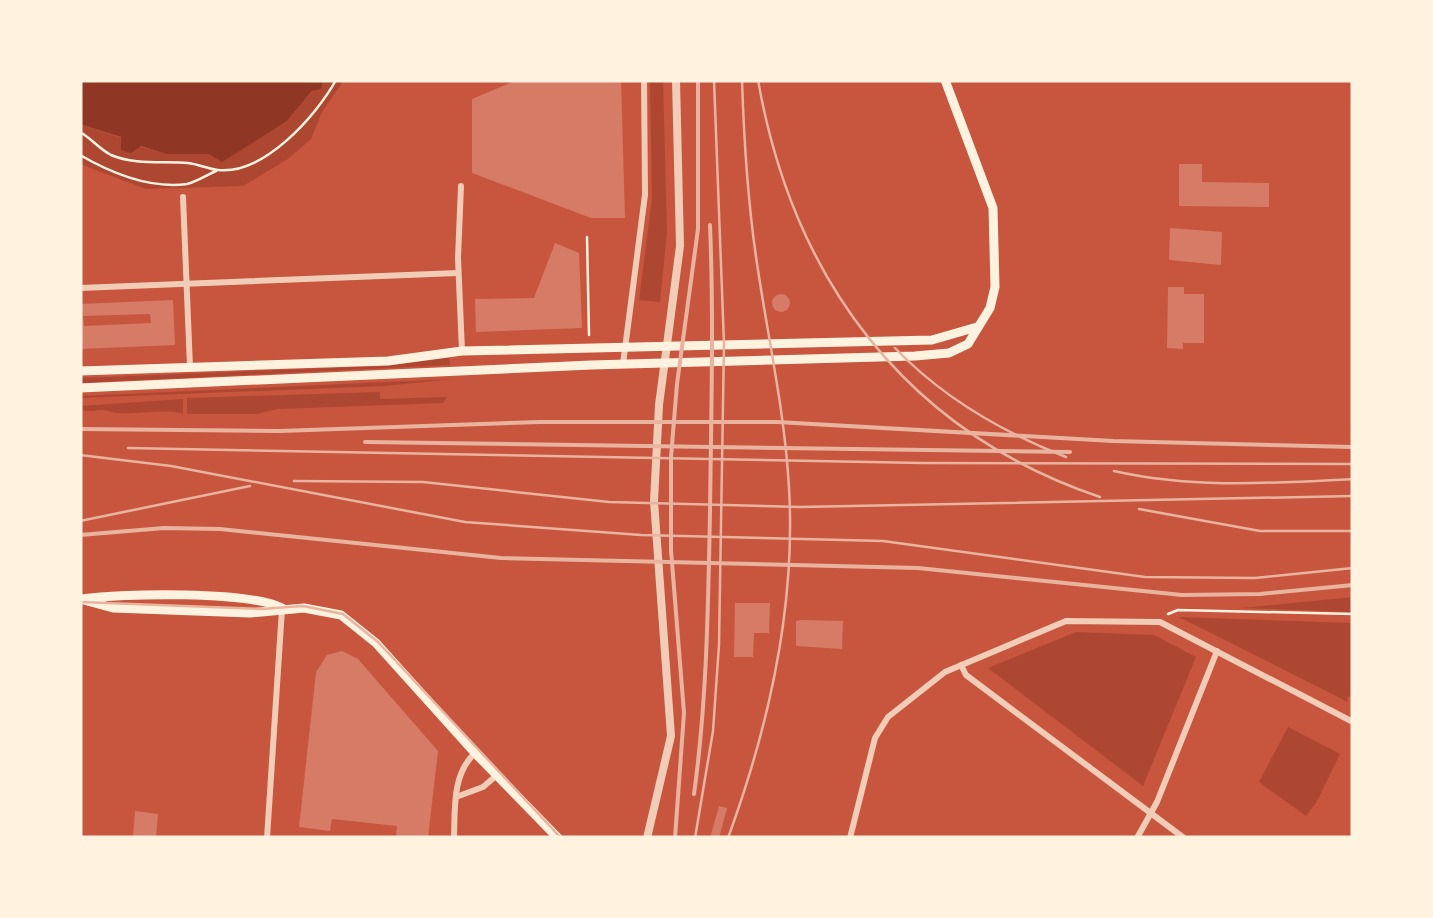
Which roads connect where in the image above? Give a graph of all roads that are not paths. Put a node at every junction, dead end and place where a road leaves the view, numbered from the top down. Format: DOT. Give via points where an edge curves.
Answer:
graph roads {
  1 [pos="644,80"];
  2 [pos="676,80"];
  3 [pos="945,80"];
  4 [pos="461,186"];
  5 [pos="183,196"];
  6 [pos="458,273"];
  7 [pos="187,284"];
  8 [pos="80,288"];
  9 [pos="978,327"];
  10 [pos="625,346"];
  11 [pos="462,351"];
  12 [pos="623,364"];
  13 [pos="190,368"];
  14 [pos="462,370"];
  15 [pos="80,371"];
  16 [pos="80,388"];
  17 [pos="80,599"];
  18 [pos="282,608"];
  19 [pos="1217,652"];
  20 [pos="961,665"];
  21 [pos="1353,722"];
  22 [pos="475,753"];
  23 [pos="497,776"];
  24 [pos="455,798"];
  25 [pos="1150,812"];
  26 [pos="267,838"];
  27 [pos="454,838"];
  28 [pos="558,838"];
  29 [pos="648,838"];
  30 [pos="850,838"];
  31 [pos="1137,838"];
  32 [pos="1184,838"];
  1 -- 10 [label="street" via="645,195"];
  2 -- 29 [label="street" via="681,221 654,478 671,736"];
  3 -- 9 [label="main road" via="995,215 995,288"];
  4 -- 6 [label="street"];
  5 -- 7 [label="street"];
  6 -- 7 [label="street"];
  6 -- 11 [label="street"];
  7 -- 8 [label="street"];
  7 -- 13 [label="street"];
  9 -- 10 [label="main road" via="932,340"];
  9 -- 12 [label="main road" via="962,348 940,355"];
  10 -- 11 [label="main road"];
  10 -- 12 [label="street"];
  11 -- 13 [label="main road" via="388,361"];
  11 -- 14 [label="main road"];
  12 -- 14 [label="main road"];
  13 -- 15 [label="main road"];
  14 -- 16 [label="main road"];
  17 -- 18 [label="main road" via="237,598"];
  18 -- 22 [label="main road" via="328,610 358,626"];
  18 -- 26 [label="street"];
  19 -- 20 [label="street" via="1160,622 1066,621"];
  19 -- 21 [label="street"];
  19 -- 25 [label="street"];
  20 -- 25 [label="street"];
  20 -- 30 [label="street" via="882,722"];
  22 -- 23 [label="main road"];
  22 -- 24 [label="street" via="465,763"];
  23 -- 24 [label="street"];
  23 -- 28 [label="main road"];
  24 -- 27 [label="street"];
  25 -- 31 [label="street"];
  25 -- 32 [label="street"];
}
